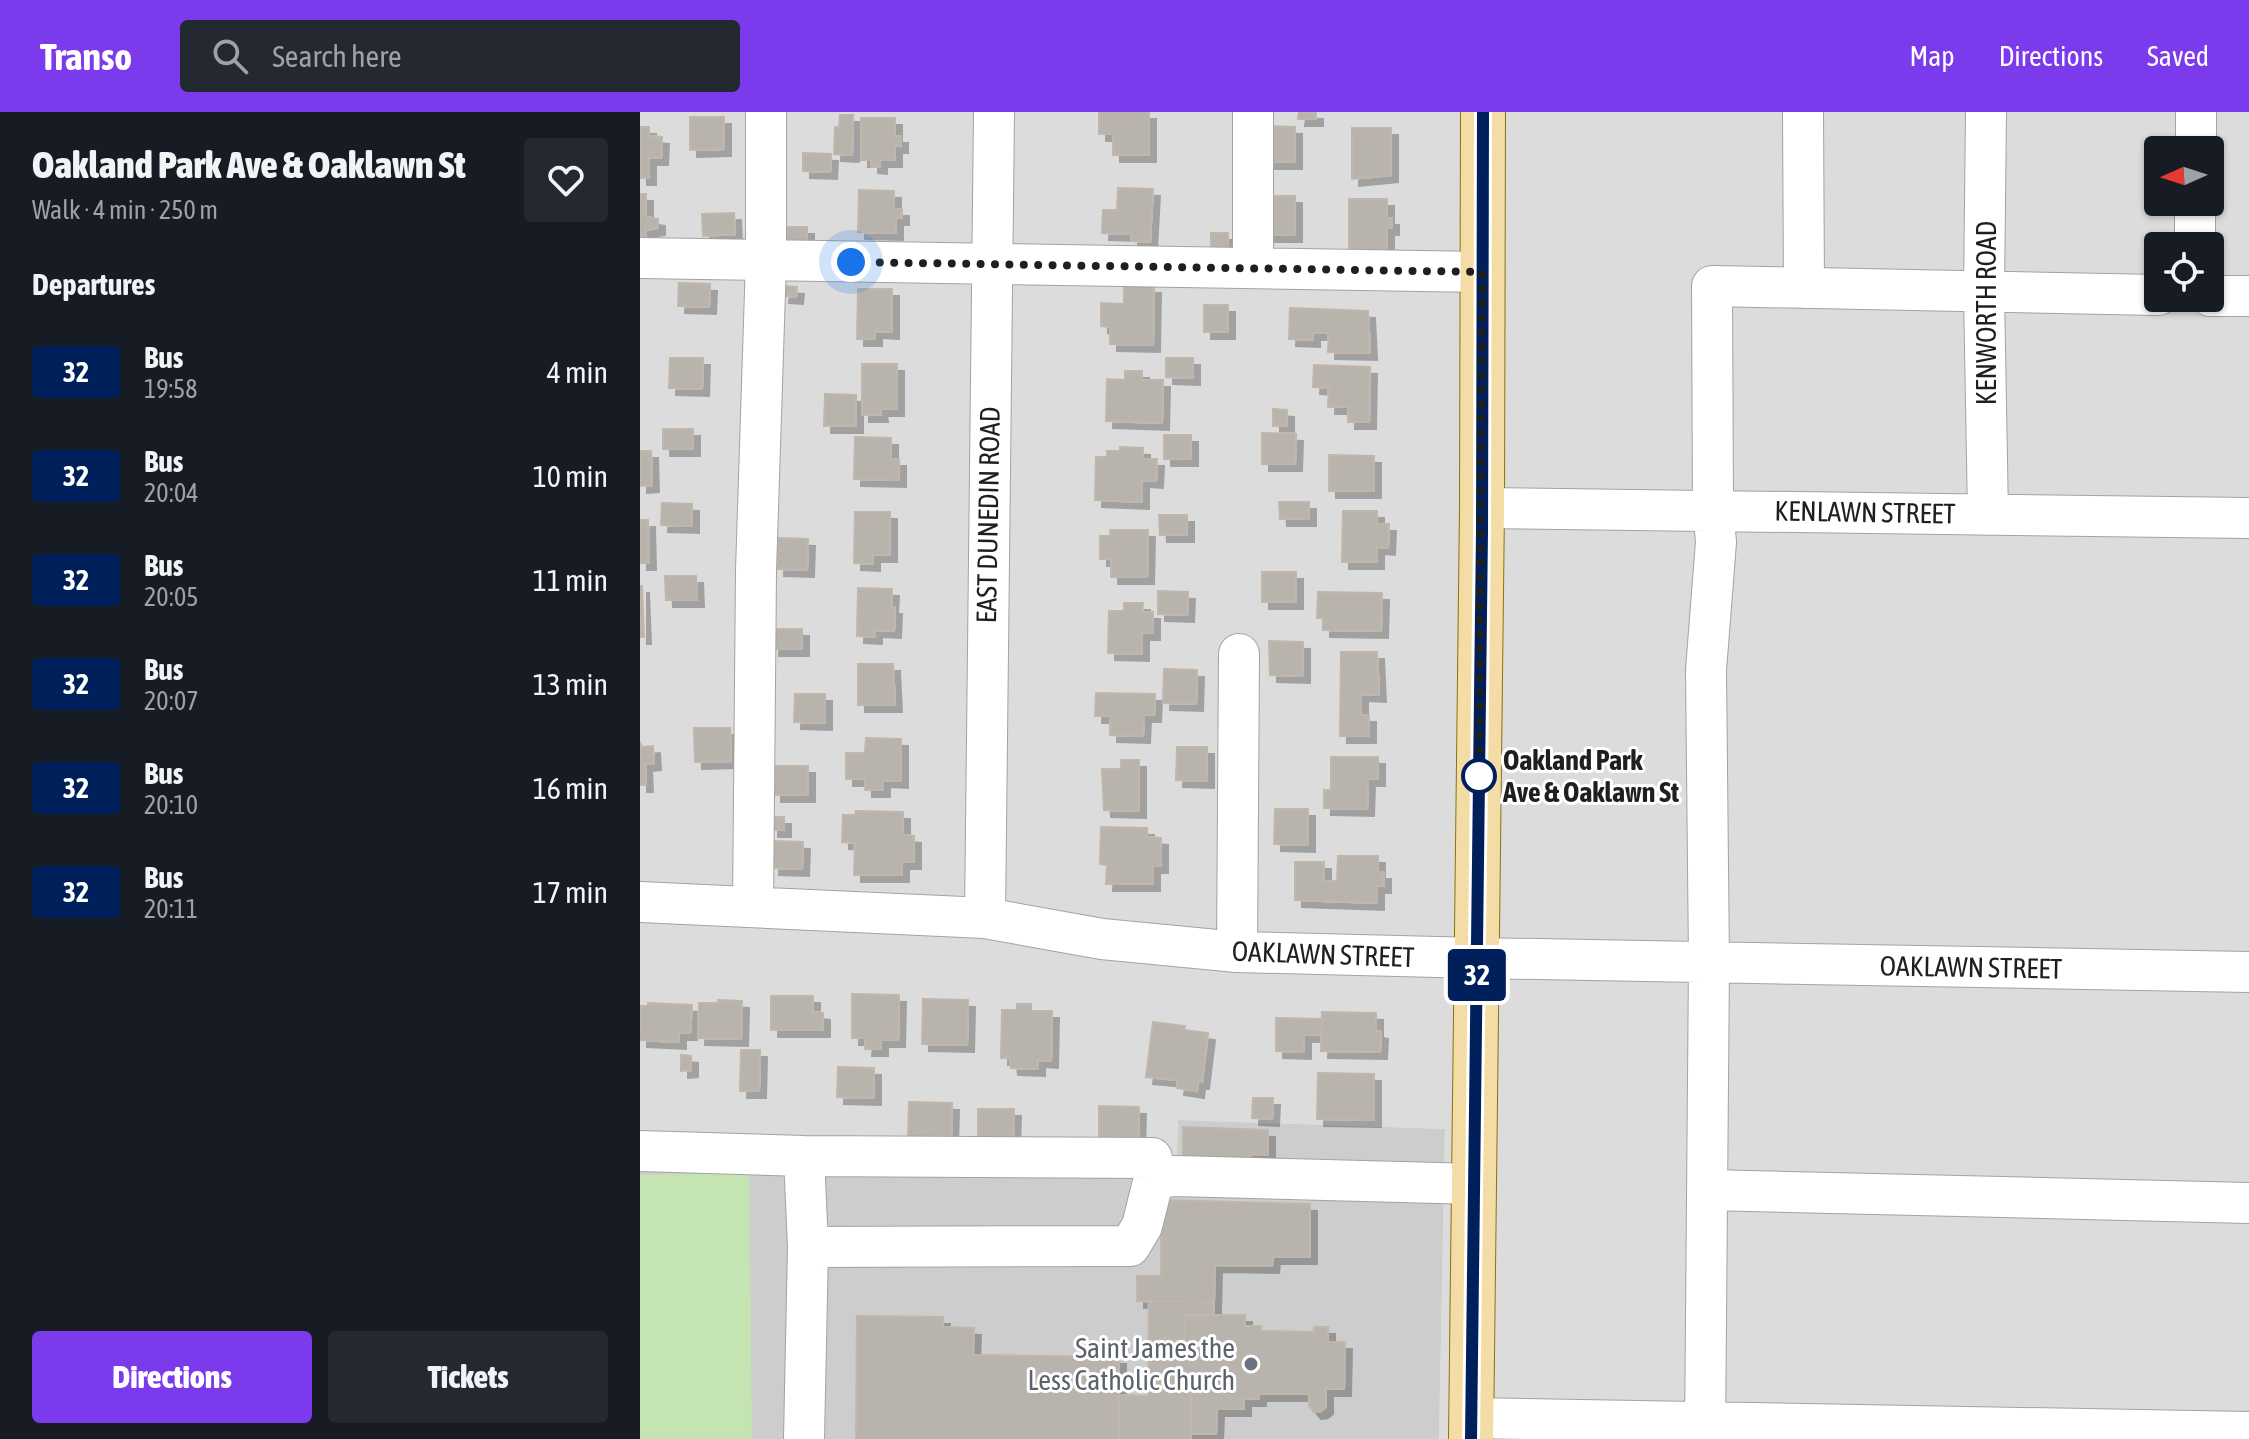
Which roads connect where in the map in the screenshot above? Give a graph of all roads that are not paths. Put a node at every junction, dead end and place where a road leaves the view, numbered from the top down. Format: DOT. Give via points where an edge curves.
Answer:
graph roads {
  1 [pos="766,112"];
  2 [pos="994,112"];
  3 [pos="1253,112"];
  4 [pos="1483,112"];
  5 [pos="1803,112"];
  6 [pos="1986,112"];
  7 [pos="2196,112"];
  8 [pos="2196,136"];
  9 [pos="640,258"];
  10 [pos="766,260"];
  11 [pos="991,265"];
  12 [pos="1253,268"];
  13 [pos="1482,272"];
  14 [pos="1804,288"];
  15 [pos="1984,293"];
  16 [pos="2144,295"];
  17 [pos="2224,296"];
  18 [pos="2249,296"];
  19 [pos="1482,508"];
  20 [pos="1713,509"];
  21 [pos="1988,515"];
  22 [pos="2249,518"];
  23 [pos="1239,654"];
  24 [pos="640,902"];
  25 [pos="753,907"];
  26 [pos="985,918"];
  27 [pos="1237,952"];
  28 [pos="1477,958"];
  29 [pos="1709,962"];
  30 [pos="2249,972"];
  31 [pos="640,1151"];
  32 [pos="804,1156"];
  33 [pos="1154,1178"];
  34 [pos="1475,1184"];
  35 [pos="1708,1190"];
  36 [pos="2249,1203"];
  37 [pos="808,1247"];
  38 [pos="1471,1429"];
  39 [pos="1706,1430"];
  40 [pos="2249,1432"];
  41 [pos="804,1439"];
  1 -- 10 [label="street"];
  2 -- 11 [label="street, EAST DUNEDIN ROAD"];
  3 -- 12 [label="street"];
  4 -- 13 [label="main road"];
  5 -- 14 [label="street"];
  6 -- 15 [label="street, KENWORTH ROAD"];
  7 -- 8 [label="street"];
  9 -- 10 [label="street"];
  10 -- 11 [label="street"];
  10 -- 25 [label="street"];
  11 -- 12 [label="street"];
  11 -- 26 [label="street, EAST DUNEDIN ROAD"];
  12 -- 13 [label="street"];
  13 -- 19 [label="main road"];
  14 -- 15 [label="street"];
  14 -- 20 [label="street" via="1712,286"];
  15 -- 16 [label="street"];
  15 -- 21 [label="street, KENWORTH ROAD"];
  17 -- 18 [label="street"];
  19 -- 20 [label="street, KENLAWN STREET"];
  19 -- 28 [label="main road"];
  20 -- 21 [label="street, KENLAWN STREET"];
  20 -- 29 [label="street" via="1716,542 1706,670"];
  21 -- 22 [label="street, KENLAWN STREET"];
  23 -- 27 [label="street"];
  24 -- 25 [label="street, OAKLAWN STREET"];
  25 -- 26 [label="street, OAKLAWN STREET"];
  26 -- 27 [label="street, OAKLAWN STREET" via="1102,939"];
  27 -- 28 [label="street, OAKLAWN STREET"];
  28 -- 29 [label="street, OAKLAWN STREET"];
  28 -- 34 [label="main road"];
  29 -- 30 [label="street, OAKLAWN STREET"];
  29 -- 35 [label="street"];
  31 -- 32 [label="street"];
  32 -- 33 [label="street" via="1152,1158"];
  32 -- 37 [label="street"];
  33 -- 34 [label="street"];
  33 -- 37 [label="street" via="1142,1226 1130,1246"];
  34 -- 38 [label="main road"];
  35 -- 36 [label="street"];
  35 -- 39 [label="street"];
  37 -- 41 [label="street"];
  38 -- 39 [label="street"];
  39 -- 40 [label="street"];
}
